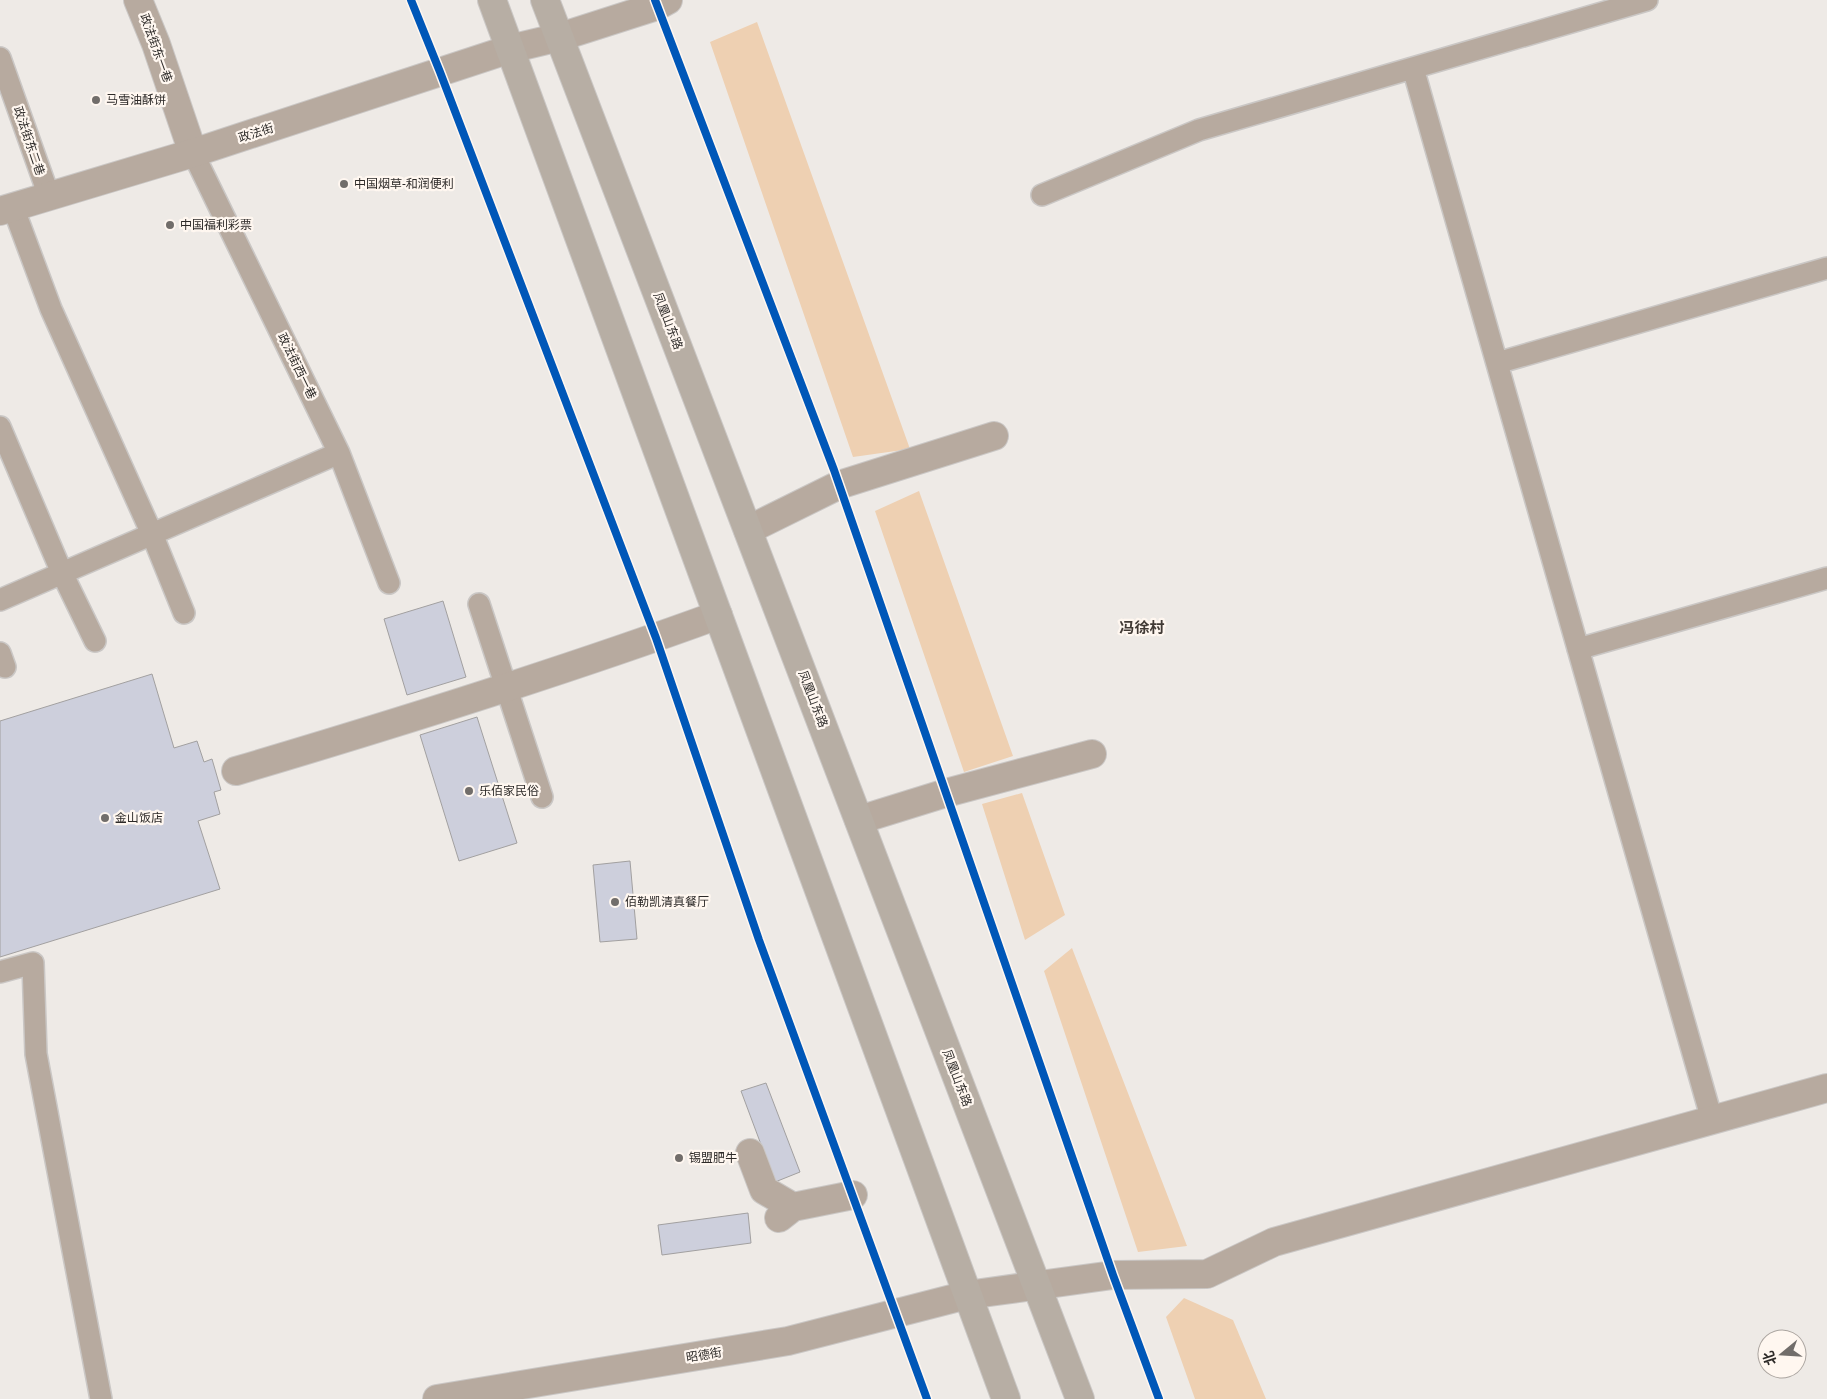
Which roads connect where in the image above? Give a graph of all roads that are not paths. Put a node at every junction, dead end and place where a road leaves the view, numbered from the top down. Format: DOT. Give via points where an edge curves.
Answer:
graph roads {
  1 [pos="138,0"];
  2 [pos="492,0"];
  3 [pos="545,0"];
  4 [pos="668,0"];
  5 [pos="1647,0"];
  6 [pos="560,37"];
  7 [pos="510,49"];
  8 [pos="0,58"];
  9 [pos="1413,68"];
  10 [pos="193,153"];
  11 [pos="49,196"];
  12 [pos="1042,196"];
  13 [pos="7,209"];
  14 [pos="1827,268"];
  15 [pos="1497,363"];
  16 [pos="0,427"];
  17 [pos="994,436"];
  18 [pos="339,453"];
  19 [pos="748,530"];
  20 [pos="152,534"];
  21 [pos="62,573"];
  22 [pos="1827,578"];
  23 [pos="389,583"];
  24 [pos="0,600"];
  25 [pos="479,604"];
  26 [pos="184,613"];
  27 [pos="718,615"];
  28 [pos="95,641"];
  29 [pos="1578,649"];
  30 [pos="506,688"];
  31 [pos="1092,754"];
  32 [pos="236,771"];
  33 [pos="542,797"];
  34 [pos="859,820"];
  35 [pos="0,972"];
  36 [pos="1827,1088"];
  37 [pos="1712,1120"];
  38 [pos="750,1153"];
  39 [pos="853,1195"];
  40 [pos="1036,1285"];
  41 [pos="967,1295"];
  42 [pos="101,1399"];
  43 [pos="437,1399"];
  44 [pos="1006,1399"];
  45 [pos="1080,1399"];
  1 -- 10 [label="street, 政法街东一巷"];
  2 -- 7 [label="main road"];
  3 -- 6 [label="main road, 凤凰山东路"];
  4 -- 6 [label="street, 政法街"];
  5 -- 9 [label="lane"];
  6 -- 7 [label="street, 政法街"];
  6 -- 19 [label="main road, 凤凰山东路"];
  7 -- 10 [label="street, 政法街"];
  7 -- 27 [label="main road"];
  8 -- 11 [label="lane, 政法街东二巷"];
  9 -- 12 [label="lane" via="1199,130"];
  9 -- 15 [label="lane"];
  10 -- 11 [label="street, 政法街"];
  10 -- 18 [label="lane, 政法街西一巷"];
  11 -- 13 [label="street, 政法街"];
  13 -- 20 [label="lane"];
  14 -- 15 [label="lane"];
  15 -- 29 [label="lane"];
  16 -- 21 [label="lane"];
  17 -- 19 [label="street" via="839,485"];
  18 -- 20 [label="lane"];
  18 -- 23 [label="lane, 政法街西一巷"];
  19 -- 34 [label="main road, 凤凰山东路"];
  20 -- 21 [label="lane"];
  20 -- 26 [label="lane"];
  21 -- 24 [label="lane"];
  21 -- 28 [label="lane"];
  22 -- 29 [label="lane"];
  25 -- 30 [label="lane"];
  27 -- 30 [label="street"];
  27 -- 41 [label="main road"];
  29 -- 37 [label="lane"];
  30 -- 32 [label="street"];
  30 -- 33 [label="lane"];
  31 -- 34 [label="street"];
  34 -- 40 [label="main road, 凤凰山东路"];
  35 -- 42 [label="lane" via="33,963 36,1054"];
  36 -- 37 [label="street, 昭德街"];
  37 -- 40 [label="street, 昭德街" via="1274,1242 1207,1274 1113,1275"];
  38 -- 39 [label="street" via="764,1190 786,1212"];
  40 -- 41 [label="street, 昭德街"];
  40 -- 45 [label="main road, 凤凰山东路"];
  41 -- 43 [label="street, 昭德街" via="788,1341"];
  41 -- 44 [label="main road"];
}
